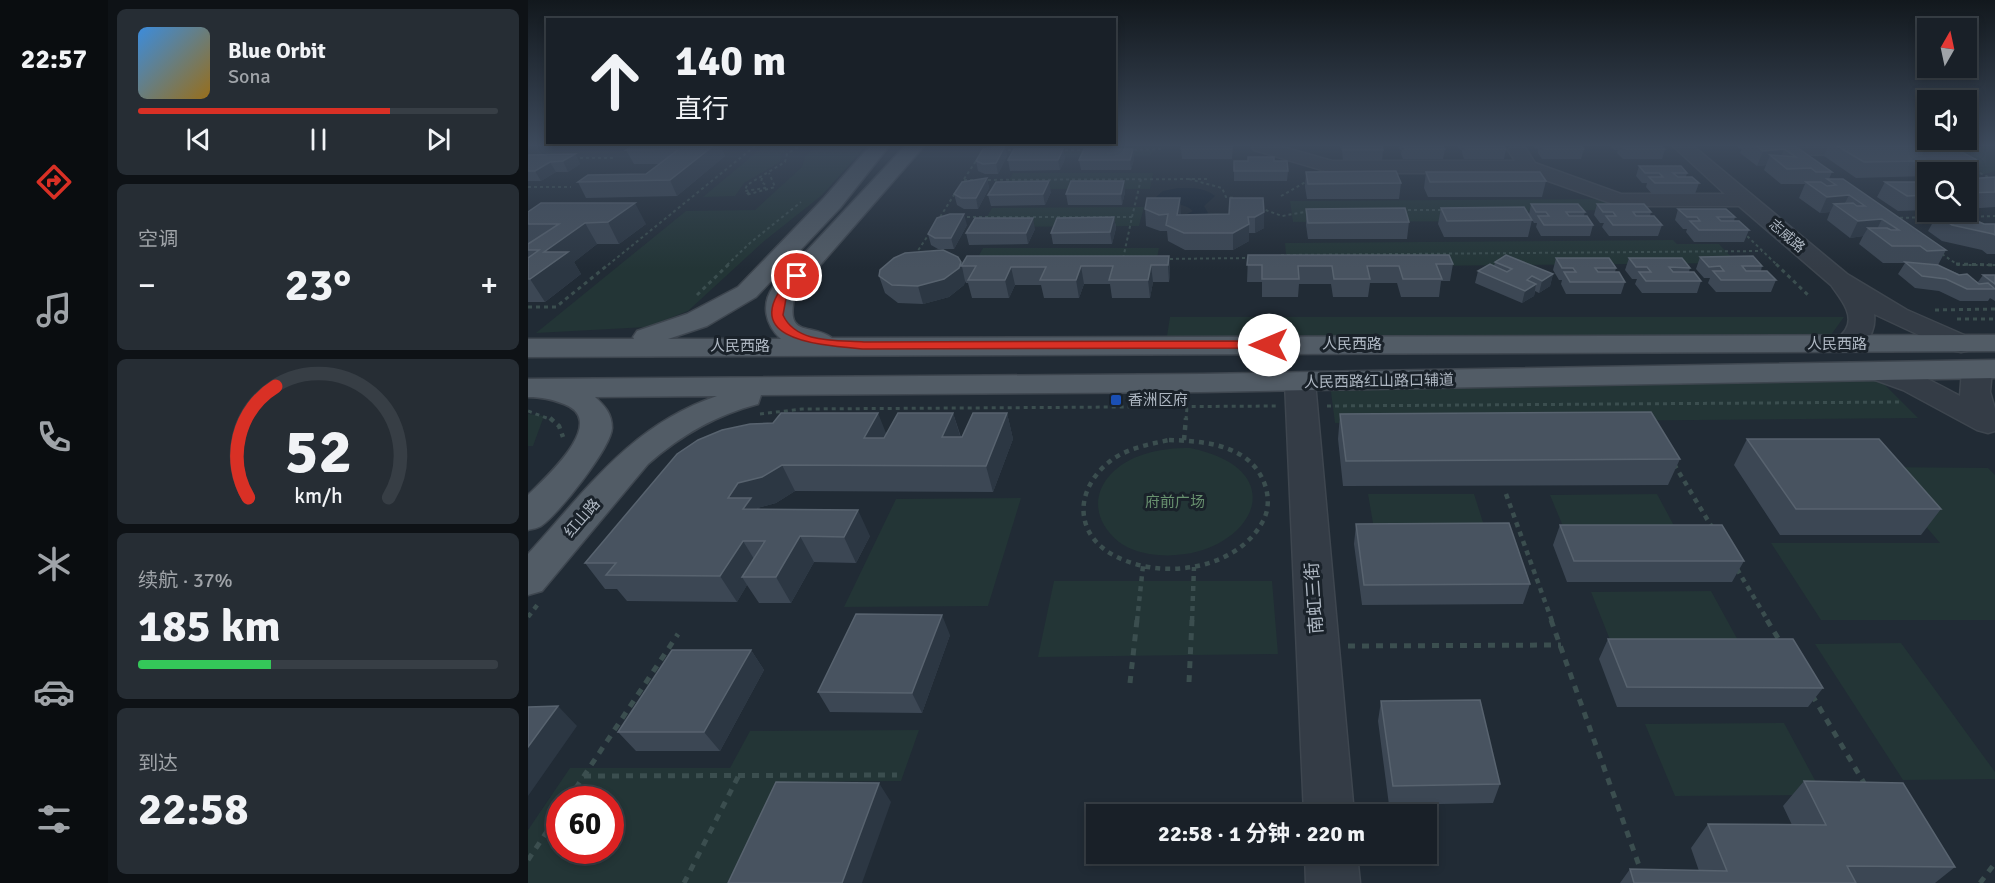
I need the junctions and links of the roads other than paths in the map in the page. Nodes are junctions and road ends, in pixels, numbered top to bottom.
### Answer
1 (845, 187) edge
2 (877, 187) edge
3 (1584, 187) edge
4 (1730, 187) edge
5 (1738, 200) dead end
6 (1838, 279) junction
7 (1995, 343) edge
8 (1847, 344) junction
9 (864, 346) junction
10 (528, 348) edge
11 (580, 348) junction
12 (1971, 350) edge
13 (1877, 371) junction
14 (1636, 374) joint
15 (1299, 381) junction
16 (833, 386) junction
17 (531, 396) edge
18 (1992, 427) edge
19 (528, 517) edge
20 (528, 580) edge
21 (1328, 804) edge
22 (1332, 864) edge
23 (1333, 883) edge

1 - 11 main road
2 - 9 main road
3 - 5 street
4 - 6 street, 志威路
6 - 8 street, 志威路
6 - 12 street, 志威路
7 - 12 main road, 人民西路
8 - 9 main road, 人民西路
8 - 12 main road, 人民西路
9 - 11 main road, 人民西路
10 - 11 main road, 人民西路
12 - 13 main road, 人民西路
12 - 18 street
13 - 14 main road, 人民西路
13 - 18 street
14 - 15 main road, 人民西路红山路口辅道
15 - 16 main road, 人民西路红山路口辅道
15 - 21 street, 南虹三街
16 - 17 main road
16 - 20 main road, 红山路
17 - 19 main road
22 - 23 street

